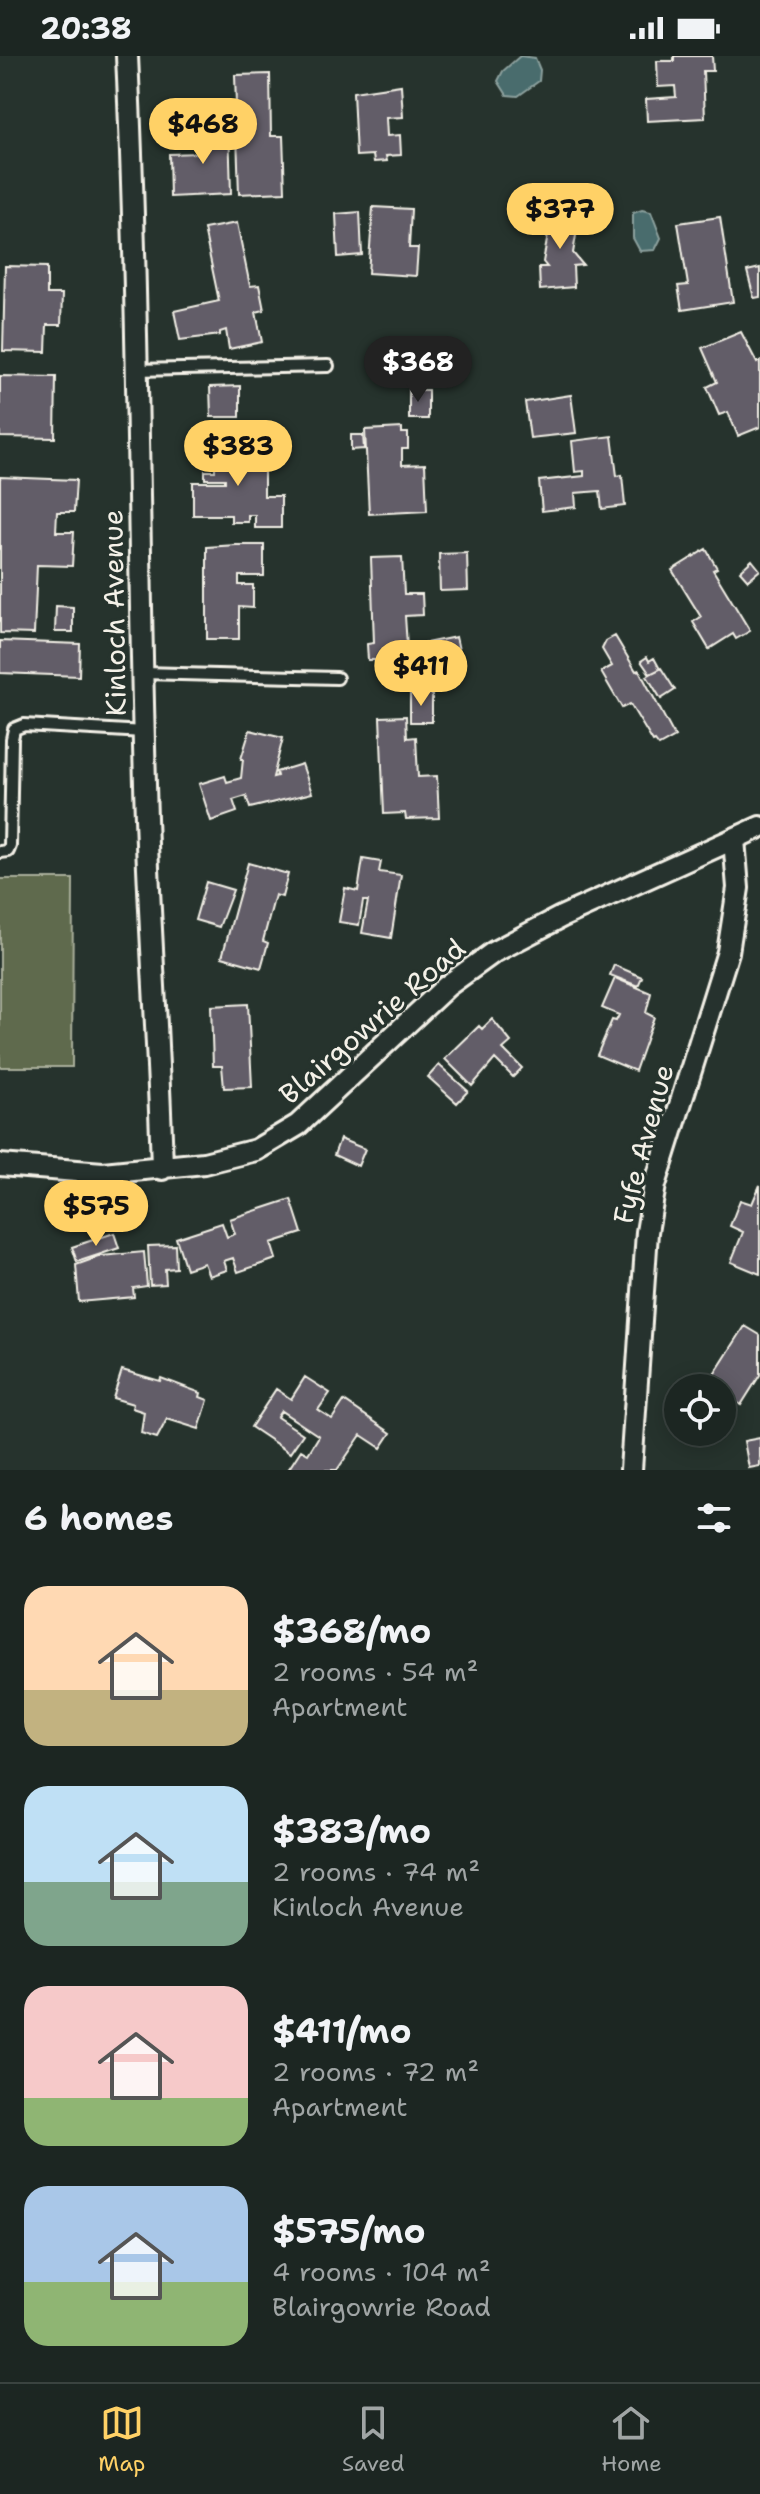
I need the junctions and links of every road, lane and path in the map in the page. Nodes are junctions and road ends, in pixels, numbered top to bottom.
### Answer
1 (127, 56) edge
2 (328, 366) dead end
3 (135, 370) junction
4 (143, 673) junction
5 (337, 678) dead end
6 (144, 732) junction
7 (760, 827) edge
8 (734, 839) junction
9 (0, 852) edge
10 (0, 1165) edge
11 (162, 1169) junction
12 (631, 1470) edge

1 - 3 street, Kinloch Avenue
2 - 3 lane
3 - 4 street, Kinloch Avenue
4 - 5 lane
4 - 6 street, Kinloch Avenue
6 - 9 lane
6 - 11 street, Kinloch Avenue
7 - 8 street, Blairgowrie Road
8 - 11 street, Blairgowrie Road
8 - 12 street, Fyfe Avenue
10 - 11 street, Blairgowrie Road

